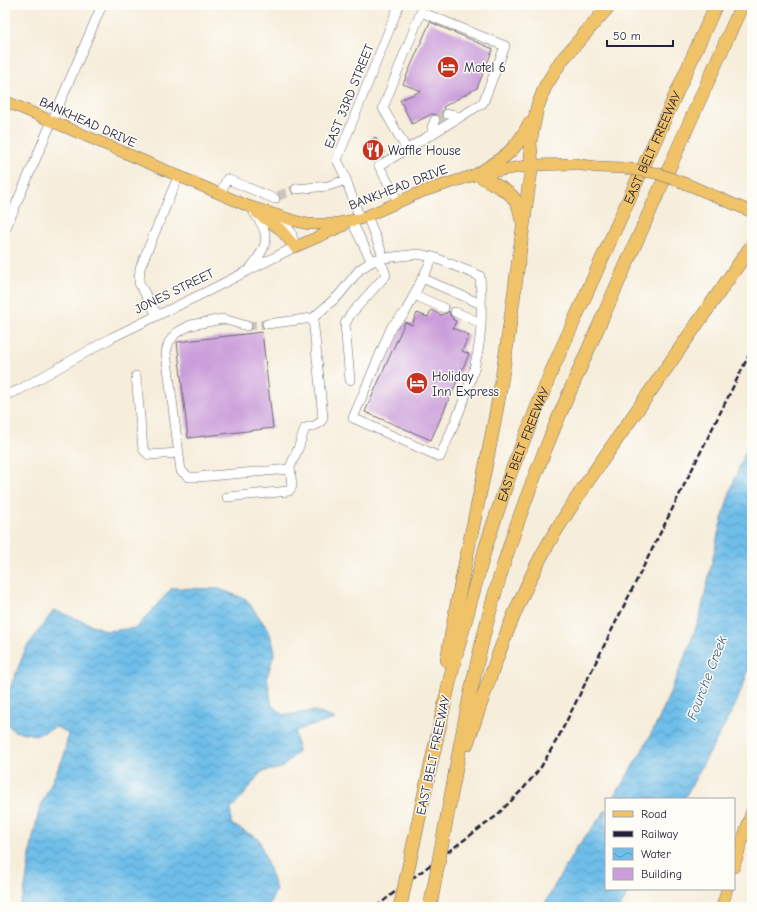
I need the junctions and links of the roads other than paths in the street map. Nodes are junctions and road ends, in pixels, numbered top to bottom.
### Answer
1 (102, 5) edge
2 (399, 5) edge
3 (610, 5) edge
4 (716, 5) edge
5 (742, 5) edge
6 (5, 101) edge
7 (537, 108) junction
8 (446, 114) tunnel mouth
9 (459, 118) junction
10 (435, 120) dead end
11 (51, 121) junction
12 (432, 135) junction
13 (407, 150) junction
14 (532, 165) junction
15 (478, 174) junction
16 (178, 177) junction
17 (346, 180) junction
18 (296, 189) tunnel mouth
19 (220, 194) junction
20 (398, 201) junction
21 (248, 206) junction
22 (267, 212) junction
23 (752, 212) edge
24 (280, 217) junction
25 (360, 219) junction
26 (522, 229) junction
27 (5, 230) edge
28 (752, 245) edge
29 (295, 247) junction
30 (433, 257) junction
31 (752, 259) edge
32 (377, 260) junction
33 (250, 269) junction
34 (733, 273) junction
35 (422, 278) junction
36 (414, 295) junction
37 (481, 304) junction
38 (444, 308) dead end
39 (455, 312) dead end
40 (156, 315) junction
41 (313, 318) junction
42 (481, 323) junction
43 (267, 324) tunnel mouth
44 (247, 326) tunnel mouth
45 (136, 376) dead end
46 (350, 380) dead end
47 (5, 395) edge
48 (178, 453) junction
49 (290, 469) junction
50 (228, 497) dead end
51 (438, 728) junction
52 (454, 780) junction
53 (752, 810) edge
54 (735, 865) edge
55 (727, 890) edge
56 (400, 907) edge
57 (430, 907) edge
58 (722, 907) edge

1 - 11 street
2 - 17 street, EAST 33RD STREET
3 - 7 highway
4 - 51 highway, EAST BELT FREEWAY
5 - 52 highway, EAST BELT FREEWAY
6 - 11 main road, BANKHEAD DRIVE
7 - 14 highway
7 - 15 highway
8 - 9 street
9 - 12 street
9 - 13 street
10 - 12 street
11 - 16 main road, BANKHEAD DRIVE
11 - 27 street
12 - 13 street
13 - 20 street
14 - 15 main road, BANKHEAD DRIVE
14 - 23 main road, BANKHEAD DRIVE, bridge
14 - 26 highway
15 - 20 main road, BANKHEAD DRIVE
15 - 26 highway
16 - 19 main road, BANKHEAD DRIVE
16 - 40 street
17 - 18 street
17 - 25 street, EAST 33RD STREET
19 - 21 main road, BANKHEAD DRIVE
19 - 22 street
20 - 25 main road, BANKHEAD DRIVE
21 - 22 main road, BANKHEAD DRIVE
21 - 29 main road, BANKHEAD DRIVE
21 - 33 street
22 - 24 main road, BANKHEAD DRIVE
24 - 25 main road, BANKHEAD DRIVE
24 - 29 street
25 - 29 main road, JONES STREET
25 - 32 street
25 - 32 street
26 - 51 highway
28 - 34 highway
29 - 33 street, JONES STREET
30 - 32 street
30 - 35 street
30 - 37 street
31 - 34 highway
32 - 41 street
32 - 46 street
33 - 40 street, JONES STREET
34 - 52 highway
35 - 36 street
35 - 37 street
36 - 38 street
36 - 42 street
37 - 42 street
39 - 42 street
40 - 47 street, JONES STREET
41 - 43 street
41 - 49 street
44 - 48 street
45 - 48 street
48 - 49 street
49 - 50 street
51 - 56 highway, EAST BELT FREEWAY, bridge
52 - 57 highway, EAST BELT FREEWAY, bridge
53 - 54 main road
55 - 58 main road

